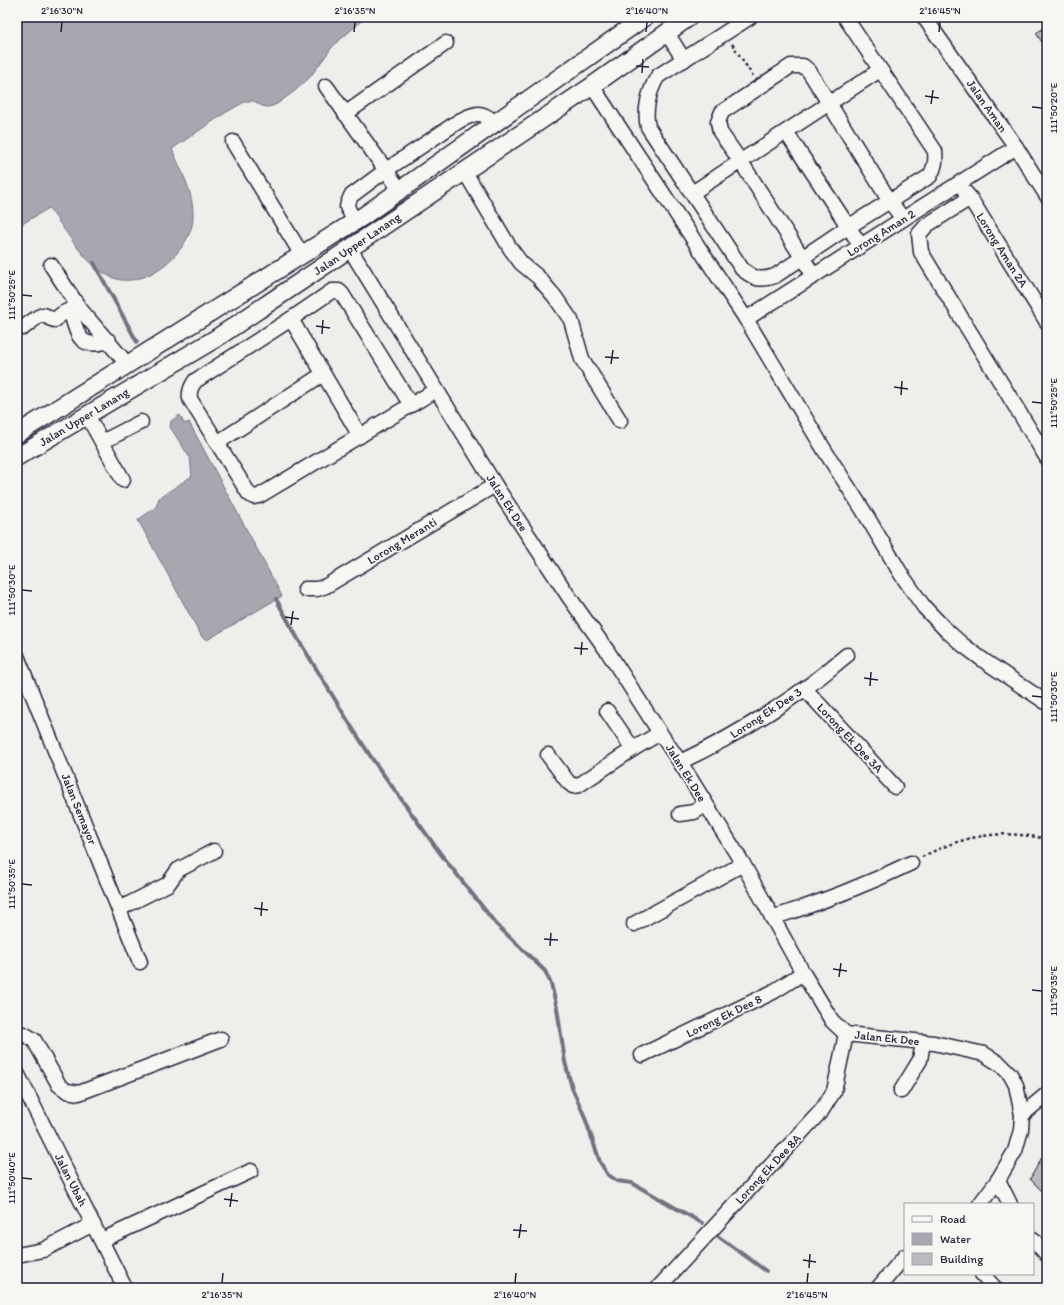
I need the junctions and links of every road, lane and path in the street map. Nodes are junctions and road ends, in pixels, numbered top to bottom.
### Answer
1 (645, 17) edge
2 (689, 17) edge
3 (750, 17) edge
4 (845, 17) edge
5 (924, 17) edge
6 (667, 33) junction
7 (725, 33) junction
8 (446, 43) dead end
9 (684, 60) junction
10 (880, 70) junction
11 (326, 86) dead end
12 (592, 86) junction
13 (760, 86) junction
14 (830, 103) junction
15 (345, 114) junction
16 (495, 123) junction
17 (786, 132) junction
18 (233, 142) dead end
19 (1016, 147) junction
20 (741, 162) junction
21 (386, 170) junction
22 (465, 172) junction
23 (958, 184) junction
24 (400, 190) junction
25 (692, 194) junction
26 (1047, 196) edge
27 (970, 198) junction
28 (890, 200) junction
29 (903, 219) junction
30 (355, 221) junction
31 (848, 226) junction
32 (861, 246) junction
33 (350, 249) junction
34 (302, 255) junction
35 (803, 257) junction
36 (51, 265) dead end
37 (814, 276) junction
38 (75, 309) junction
39 (291, 319) junction
40 (746, 319) junction
41 (1047, 322) edge
42 (23, 328) dead end
43 (215, 339) junction
44 (109, 341) junction
45 (228, 358) junction
46 (128, 364) junction
47 (323, 374) junction
48 (436, 390) junction
49 (411, 405) junction
50 (87, 414) junction
51 (620, 421) dead end
52 (141, 422) dead end
53 (17, 434) edge
54 (360, 436) junction
55 (102, 442) junction
56 (217, 443) junction
57 (17, 457) edge
58 (1047, 458) edge
59 (123, 480) dead end
60 (495, 485) junction
61 (305, 590) dead end
62 (847, 655) dead end
63 (17, 656) edge
64 (805, 689) junction
65 (1047, 703) edge
66 (607, 711) dead end
67 (660, 733) junction
68 (633, 749) junction
69 (548, 755) dead end
70 (680, 762) junction
71 (895, 787) dead end
72 (705, 805) junction
73 (680, 814) dead end
74 (1047, 839) edge
75 (214, 851) dead end
76 (911, 863) joint
77 (743, 864) junction
78 (119, 909) junction
79 (772, 918) junction
80 (634, 924) dead end
81 (140, 962) dead end
82 (803, 973) junction
83 (846, 1034) junction
84 (17, 1035) edge
85 (222, 1039) dead end
86 (923, 1042) junction
87 (642, 1055) dead end
88 (17, 1073) edge
89 (901, 1091) dead end
90 (1047, 1094) edge
91 (1022, 1115) junction
92 (250, 1171) dead end
93 (998, 1180) junction
94 (981, 1203) edge
95 (1010, 1203) edge
96 (93, 1224) junction
97 (102, 1240) junction
98 (1034, 1240) edge
99 (17, 1255) edge
100 (1047, 1255) edge
101 (904, 1257) edge
102 (983, 1275) edge
103 (125, 1288) edge
104 (658, 1288) edge
105 (878, 1288) edge
106 (995, 1288) edge

1 - 16 main road, Jalan Upper Lanang
2 - 6 main road, Jalan Upper Lanang
3 - 7 street
4 - 10 street
5 - 19 street, Jalan Aman
6 - 9 street
6 - 12 main road, Jalan Upper Lanang
7 - 9 street
7 - 13 path
8 - 15 street
9 - 25 street
10 - 14 street
10 - 28 street
11 - 15 street
12 - 22 main road, Jalan Upper Lanang
12 - 40 street
13 - 14 street
13 - 20 street
14 - 17 street
14 - 28 street
15 - 21 street
16 - 21 street
16 - 24 main road, Jalan Upper Lanang
17 - 20 street
17 - 31 street
18 - 34 street
19 - 23 street, Lorong Aman 2
19 - 26 street, Jalan Aman
20 - 25 street
20 - 35 street
21 - 24 street
21 - 30 street
22 - 33 main road, Jalan Upper Lanang
22 - 51 street
23 - 27 street, Lorong Aman 2A
23 - 29 street, Lorong Aman 2
24 - 30 main road, Jalan Upper Lanang
25 - 35 street
27 - 41 street, Lorong Aman 2A
27 - 58 street
28 - 29 street
28 - 31 street
29 - 32 street, Lorong Aman 2
30 - 34 main road, Jalan Upper Lanang
31 - 32 street
31 - 35 street
32 - 37 street, Lorong Aman 2
33 - 43 main road, Jalan Upper Lanang
33 - 48 street, Jalan Ek Dee
34 - 46 main road, Jalan Upper Lanang
35 - 37 street
36 - 38 street
37 - 40 street, Lorong Aman 2
38 - 42 street
38 - 44 street
38 - 44 street
39 - 45 street
39 - 47 street
39 - 49 street
40 - 65 street
43 - 45 street
43 - 50 main road, Jalan Upper Lanang
44 - 46 street
45 - 56 street
46 - 53 main road, Jalan Upper Lanang
47 - 54 street
47 - 56 street
48 - 49 street
48 - 60 street, Jalan Ek Dee
49 - 54 street
50 - 55 street
50 - 57 main road, Jalan Upper Lanang
52 - 55 street
54 - 56 street
55 - 59 street
60 - 61 street, Lorong Meranti
60 - 67 street, Jalan Ek Dee
62 - 64 street, Lorong Ek Dee 3
63 - 78 street, Jalan Semayor
64 - 70 street, Lorong Ek Dee 3
64 - 71 street, Lorong Ek Dee 3A
66 - 68 street
67 - 68 street
67 - 70 street, Jalan Ek Dee
68 - 69 street
70 - 72 street, Jalan Ek Dee
72 - 73 street
72 - 77 street, Jalan Ek Dee
74 - 76 path
75 - 78 street
76 - 79 street
77 - 79 street, Jalan Ek Dee
77 - 80 street
78 - 81 street, Jalan Semayor
79 - 82 street, Jalan Ek Dee
82 - 83 street, Jalan Ek Dee
82 - 87 street, Lorong Ek Dee 8
83 - 86 street, Jalan Ek Dee
83 - 104 street, Lorong Ek Dee 8A
84 - 85 street
86 - 89 street
86 - 91 street, Jalan Ek Dee
88 - 96 street, Jalan Ubah
90 - 91 street
91 - 93 street, Jalan Ek Dee
92 - 97 street
93 - 94 street, Jalan Ek Dee
93 - 95 street
96 - 97 street, Jalan Ubah
96 - 99 street
97 - 103 street, Jalan Ubah
98 - 100 street
101 - 105 street
102 - 106 street

